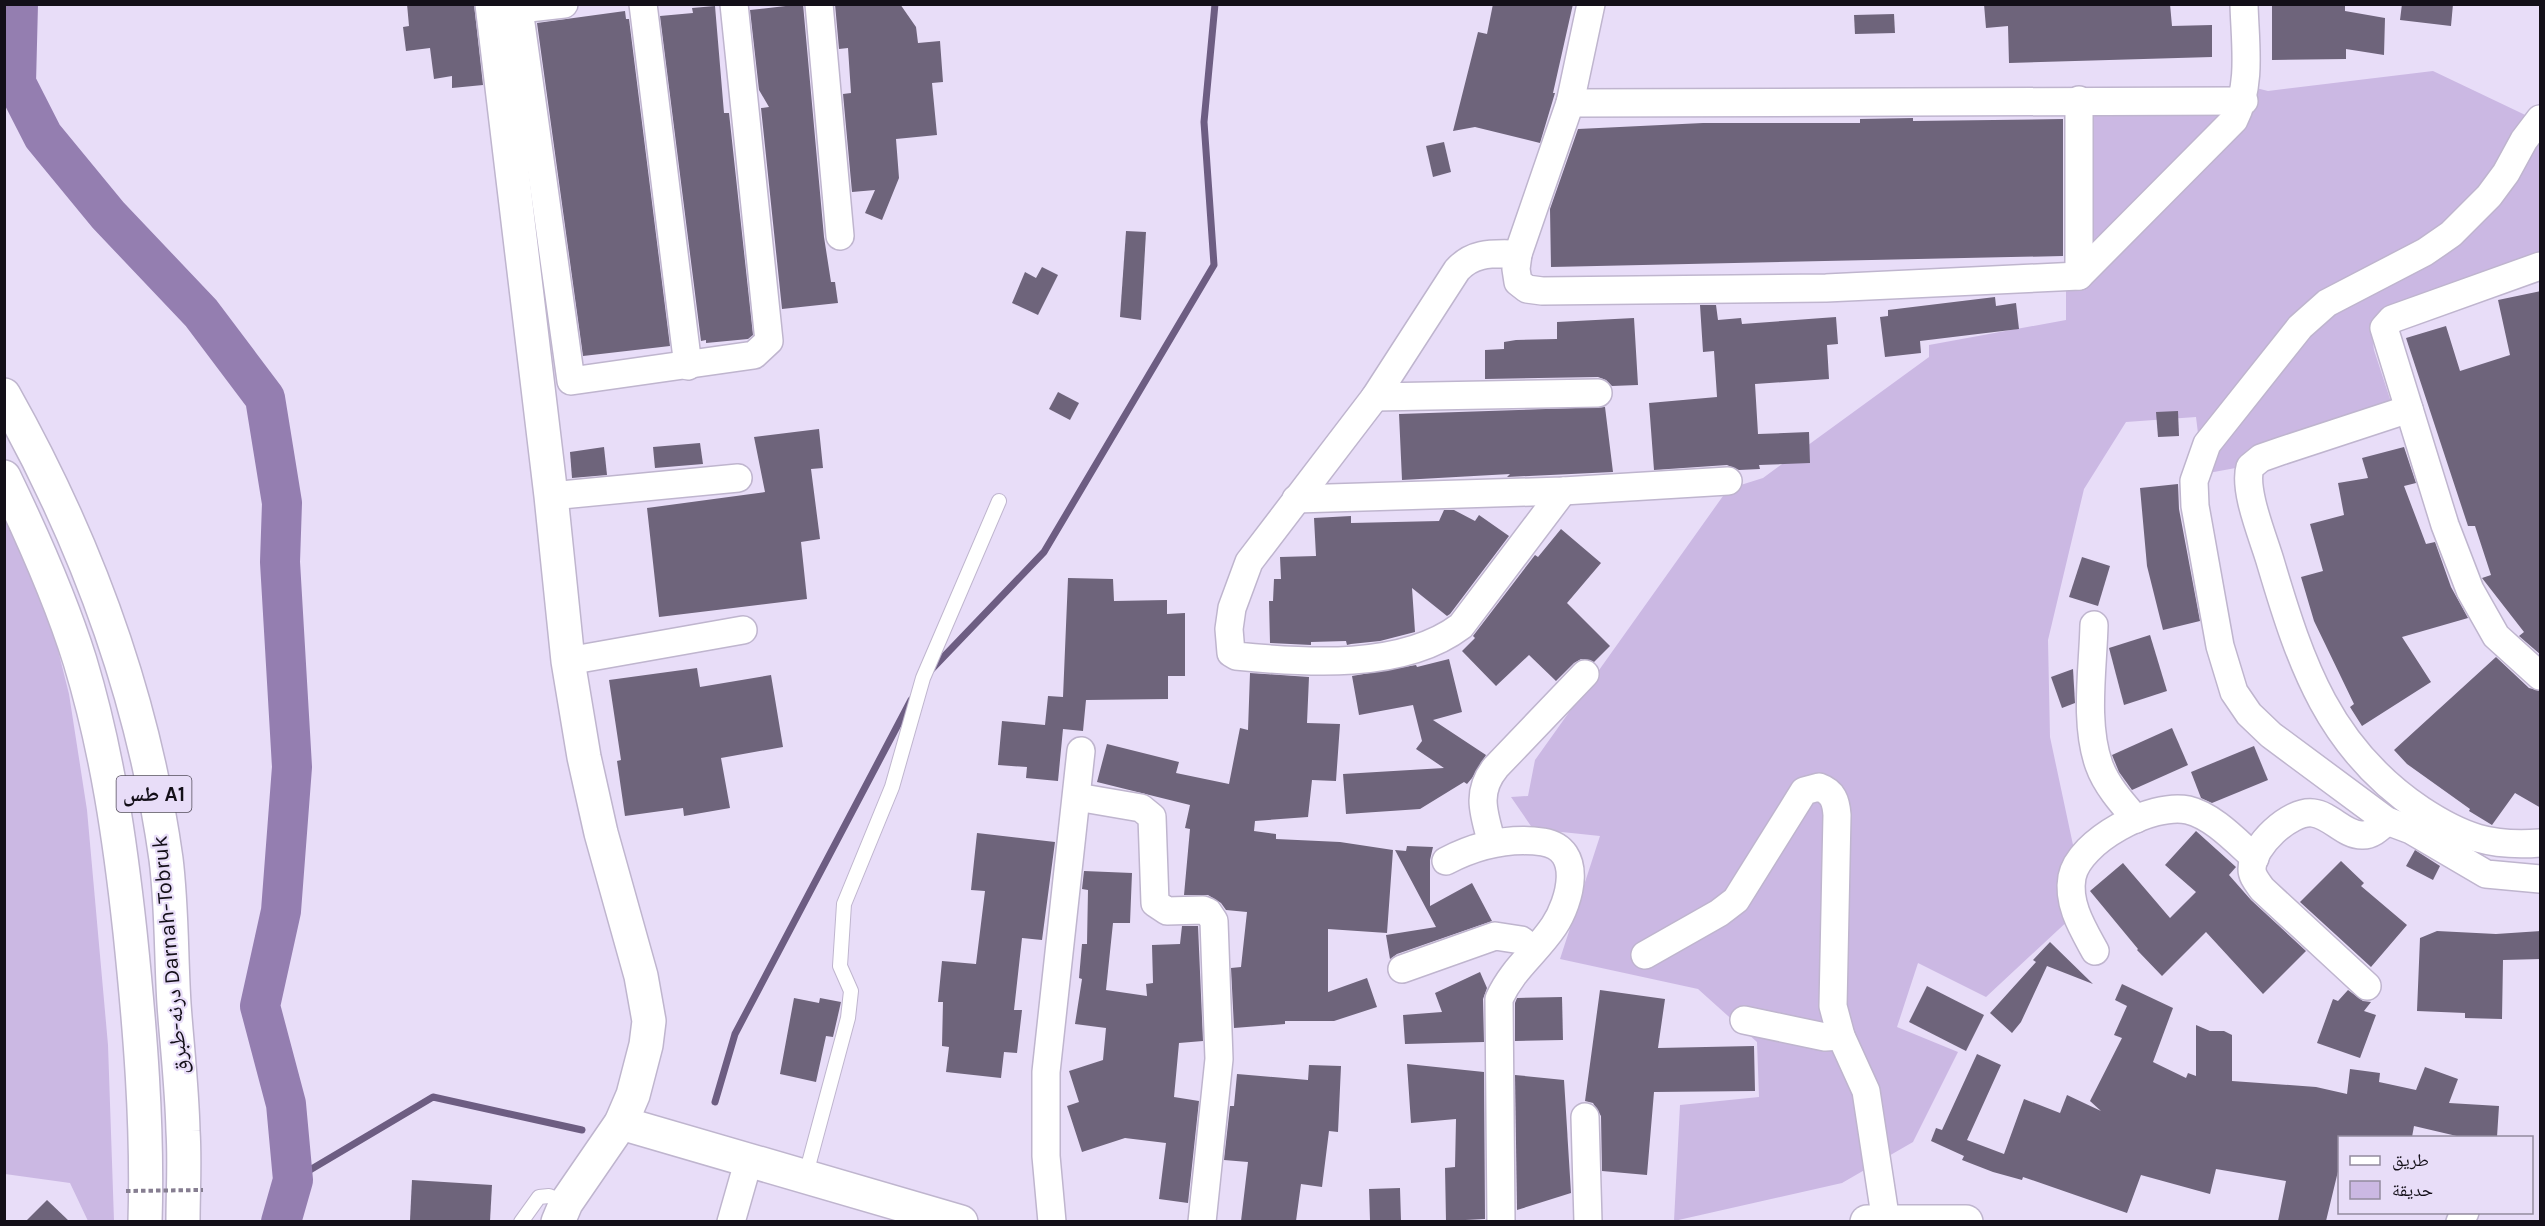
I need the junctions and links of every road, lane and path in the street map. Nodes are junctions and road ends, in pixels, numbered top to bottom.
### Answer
1 (564, 4) edge
2 (643, 4) edge
3 (734, 4) edge
4 (819, 4) edge
5 (1591, 4) edge
6 (2244, 4) edge
7 (501, 8) edge
8 (2079, 100) junction
9 (2244, 101) junction
10 (1570, 103) junction
11 (2541, 119) edge
12 (840, 236) dead end
13 (1518, 254) junction
14 (2541, 266) edge
15 (2079, 276) junction
16 (688, 366) junction
17 (1598, 393) dead end
18 (4, 394) edge
19 (1375, 397) junction
20 (2409, 409) junction
21 (4, 477) edge
22 (738, 478) dead end
23 (1728, 481) dead end
24 (1563, 491) junction
25 (552, 496) junction
26 (1296, 499) junction
27 (999, 501) dead end
28 (2094, 625) dead end
29 (743, 630) dead end
30 (568, 661) junction
31 (1585, 674) dead end
32 (2541, 676) edge
33 (1082, 751) dead end
34 (1077, 797) junction
35 (2136, 819) junction
36 (2387, 821) junction
37 (1492, 843) junction
38 (2541, 843) edge
39 (2255, 858) junction
40 (1446, 861) dead end
41 (2541, 879) edge
42 (1533, 950) junction
43 (2095, 951) dead end
44 (1645, 955) dead end
45 (1402, 969) dead end
46 (2367, 986) dead end
47 (1744, 1020) dead end
48 (1841, 1036) junction
49 (1585, 1117) dead end
50 (621, 1123) junction
51 (749, 1159) junction
52 (806, 1174) junction
53 (203, 1190) dead end
54 (126, 1191) dead end
55 (562, 1212) edge
56 (145, 1221) edge
57 (183, 1221) edge
58 (521, 1221) edge
59 (731, 1221) edge
60 (961, 1221) edge
61 (1052, 1221) edge
62 (1202, 1221) edge
63 (1501, 1221) edge
64 (1588, 1221) edge
65 (1880, 1221) edge
66 (1966, 1221) edge

1 - 7 street
2 - 16 street
3 - 16 street
4 - 12 street
5 - 10 street
6 - 9 street
7 - 16 street
7 - 25 main road
8 - 9 street
8 - 10 street
8 - 15 street
9 - 15 street
10 - 13 street
11 - 36 street
13 - 15 street
13 - 19 street
14 - 20 street
17 - 19 street
18 - 57 main road, درنه-طبرق Darnah-Tobruk / طس A1
19 - 26 street
20 - 32 street
20 - 38 street
21 - 56 main road, درنه-طبرق Darnah-Tobruk / طس A1
22 - 25 street
23 - 24 street
24 - 26 street
24 - 26 street
25 - 30 main road
27 - 52 lane
28 - 35 street
29 - 30 street
30 - 50 main road
31 - 37 street
33 - 34 street
34 - 61 street
34 - 62 street
35 - 39 street
35 - 43 street
36 - 39 street
36 - 41 street
37 - 40 street
37 - 42 street
39 - 46 street
42 - 45 street
42 - 63 street
44 - 48 street
47 - 48 street
48 - 65 street
49 - 64 street
50 - 51 main road
50 - 55 main road
51 - 52 main road
51 - 59 street
52 - 60 main road
53 - 54 path, bridge
55 - 58 lane
65 - 66 main road

